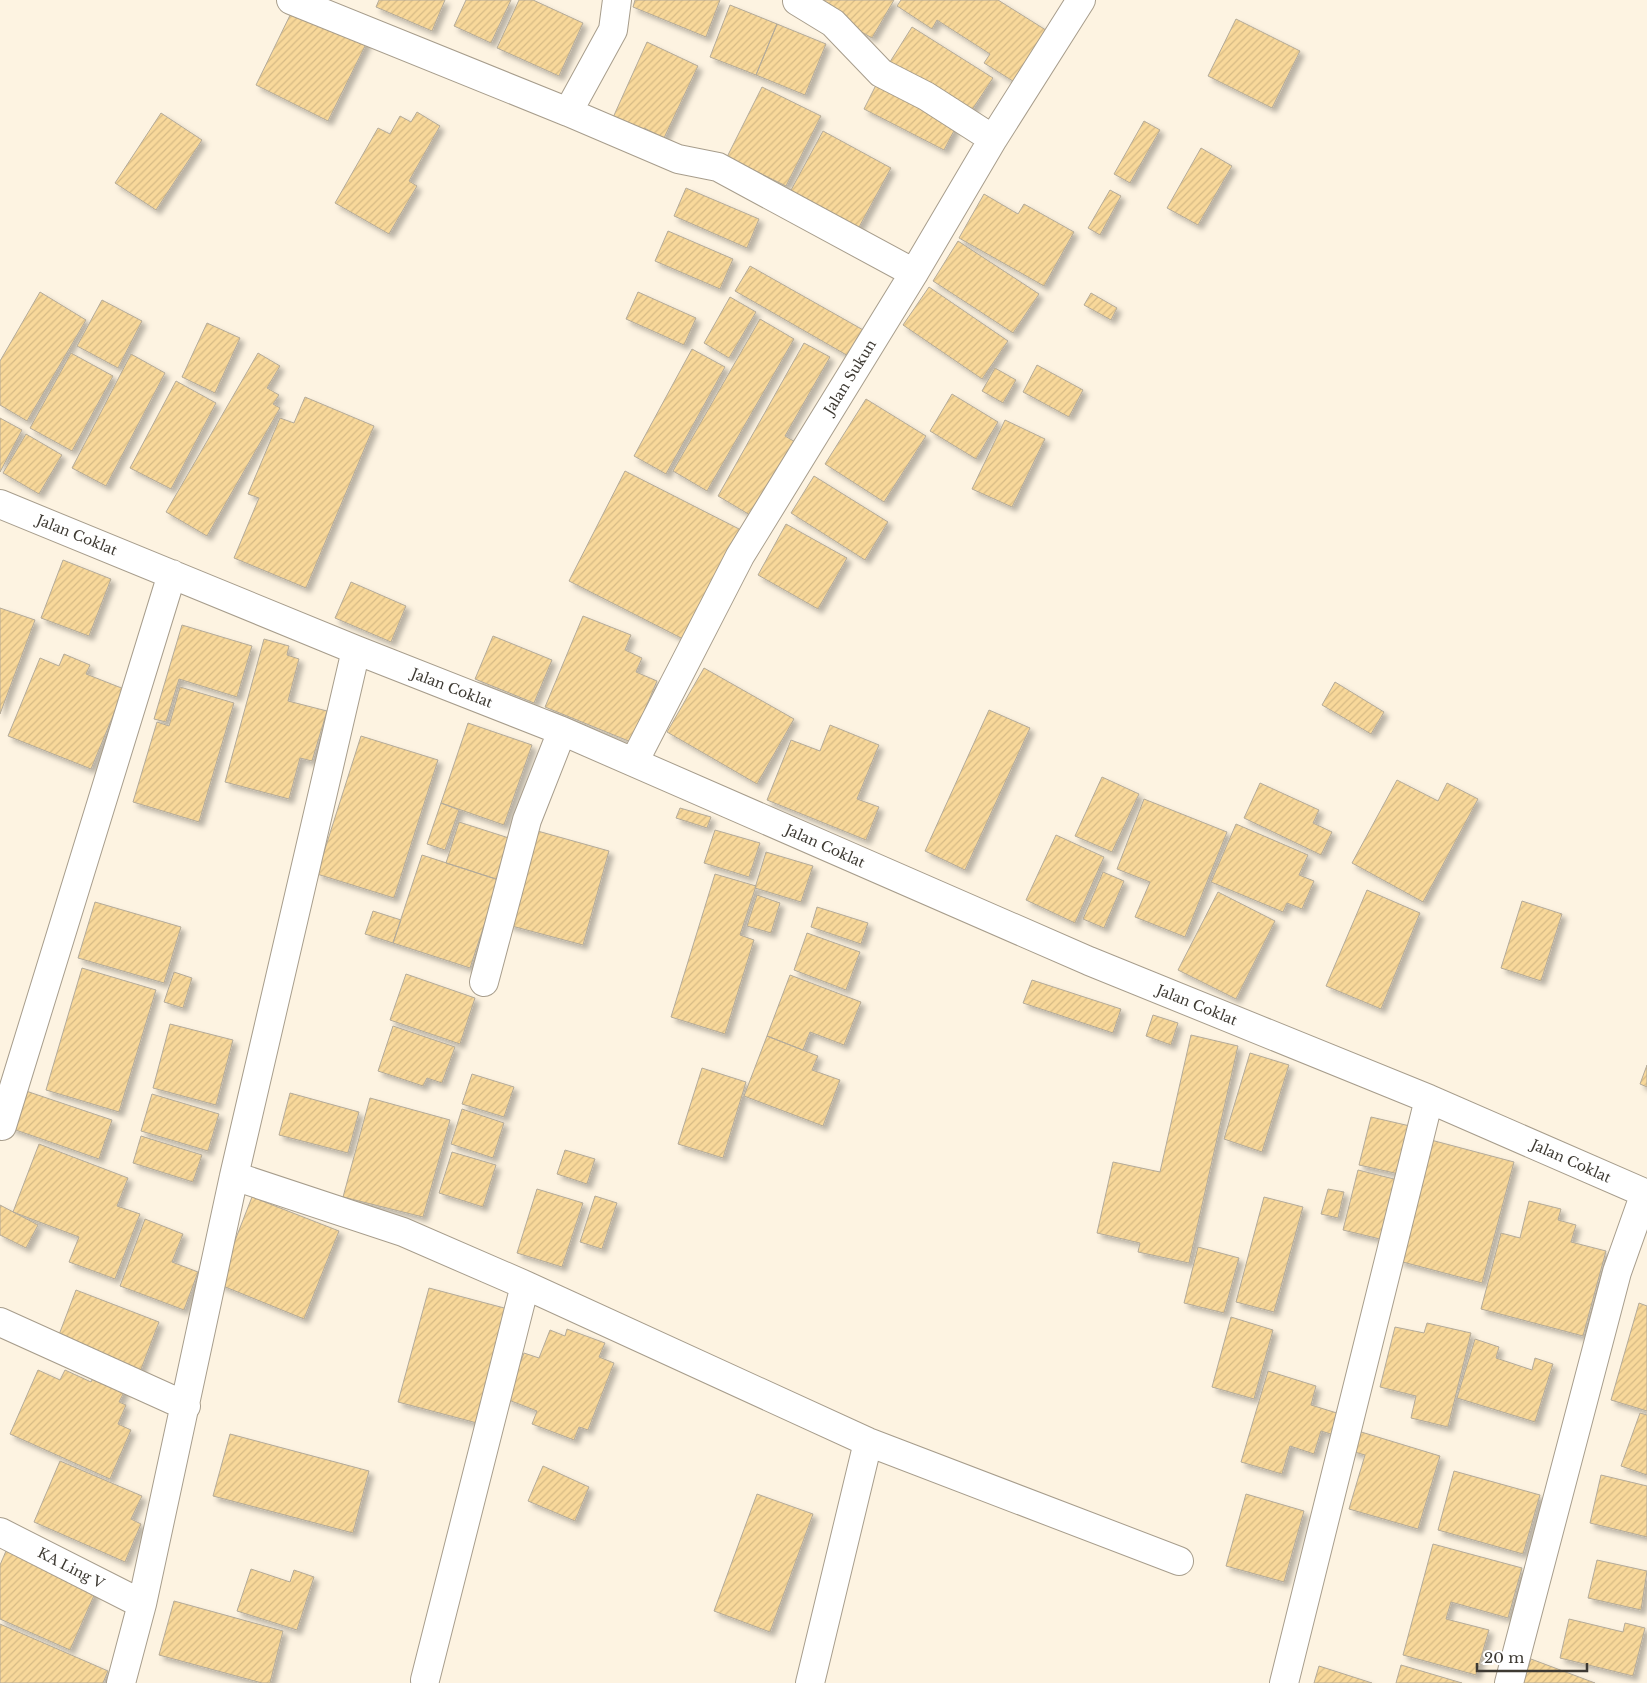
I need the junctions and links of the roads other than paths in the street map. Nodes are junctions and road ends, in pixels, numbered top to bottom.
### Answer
1 (291, 0) edge
2 (618, 0) edge
3 (1081, 0) edge
4 (797, 1) edge
5 (568, 112) junction
6 (993, 139) junction
7 (914, 273) junction
8 (0, 505) edge
9 (172, 574) junction
10 (356, 650) junction
11 (562, 731) junction
12 (634, 762) junction
13 (484, 982) dead end
14 (1429, 1099) junction
15 (2, 1126) dead end
16 (234, 1176) junction
17 (1646, 1193) edge
18 (525, 1285) junction
19 (0, 1322) edge
20 (186, 1406) junction
21 (868, 1442) junction
22 (0, 1532) edge
23 (1179, 1561) dead end
24 (142, 1604) junction
25 (425, 1680) dead end
26 (121, 1683) edge
27 (810, 1683) edge
28 (1284, 1683) edge
29 (1508, 1683) edge

1 - 5 street
2 - 5 street
3 - 6 street, Jalan Sukun
4 - 6 street
5 - 7 street
6 - 7 street, Jalan Sukun
7 - 12 street, Jalan Sukun
8 - 9 street, Jalan Coklat
9 - 10 street, Jalan Coklat
9 - 15 street
10 - 11 street, Jalan Coklat
10 - 16 street
11 - 12 street, Jalan Coklat
11 - 13 street
12 - 14 street, Jalan Coklat
14 - 17 street, Jalan Coklat
14 - 28 street
16 - 18 street
16 - 20 street
17 - 29 street
18 - 21 street
18 - 25 street
19 - 20 street
20 - 24 street
21 - 23 street
21 - 27 street
22 - 24 street, KA Ling V
24 - 26 street

